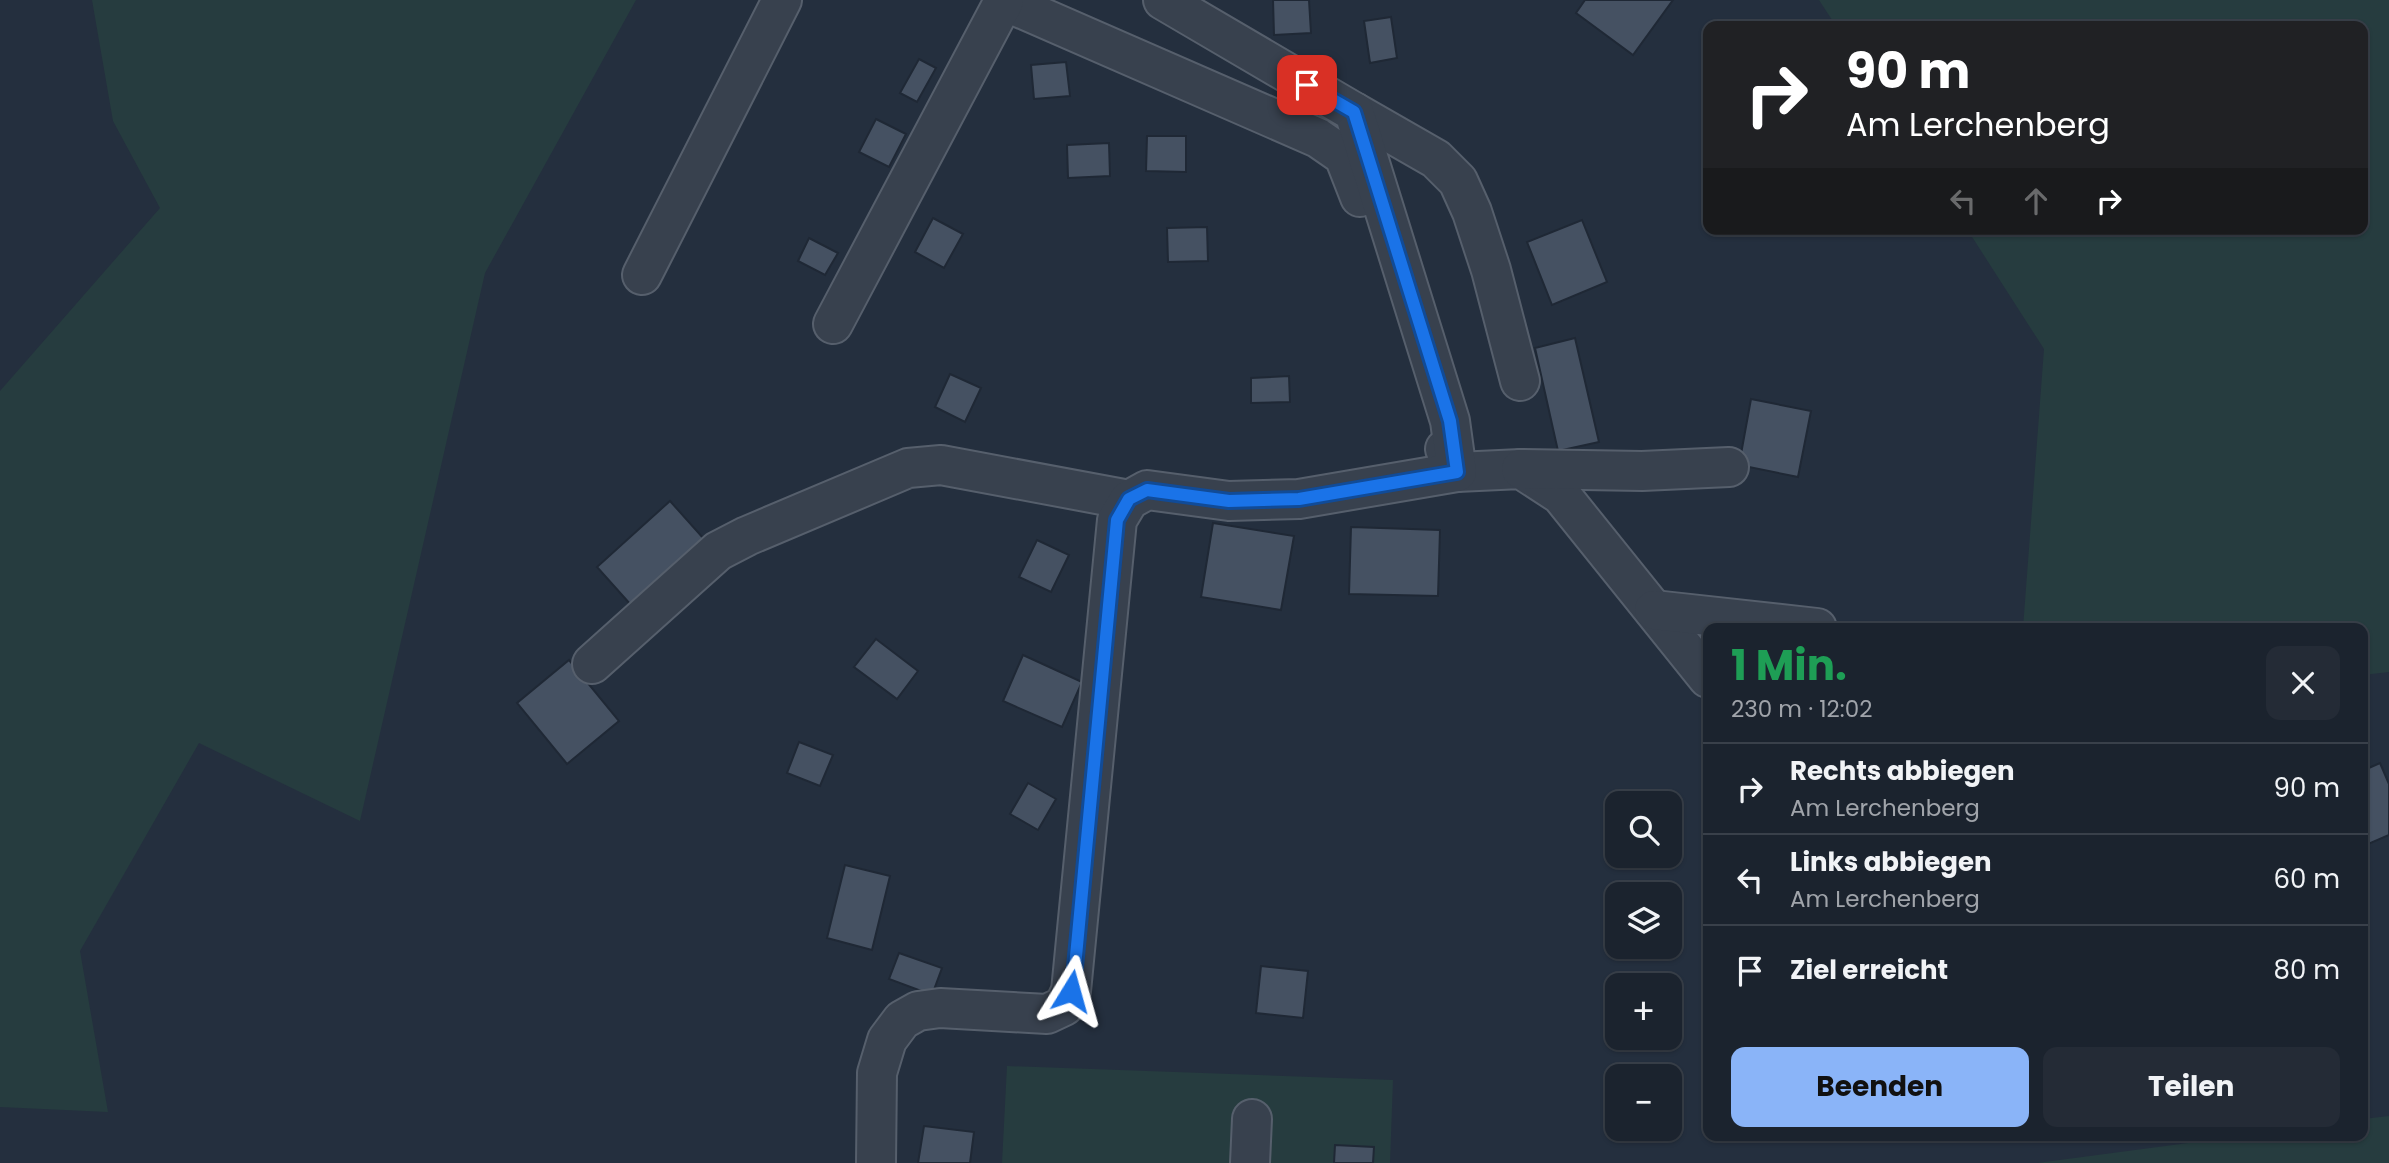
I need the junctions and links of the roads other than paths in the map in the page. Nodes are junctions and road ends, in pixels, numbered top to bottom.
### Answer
1 (782, 0) edge
2 (1163, 0) edge
3 (1003, 1) edge
4 (1354, 112) junction
5 (642, 275) dead end
6 (833, 324) dead end
7 (1520, 381) dead end
8 (1729, 467) dead end
9 (1521, 469) junction
10 (1457, 472) junction
11 (1129, 499) junction
12 (1654, 610) junction
13 (1772, 623) edge
14 (592, 664) dead end
15 (1703, 672) edge
16 (1252, 1119) dead end
17 (876, 1163) edge
18 (1250, 1163) edge

1 - 5 street
2 - 4 street
3 - 6 street
3 - 10 street
4 - 7 street
4 - 10 street
8 - 9 street
9 - 10 street
9 - 12 street
10 - 11 street
11 - 14 street
11 - 17 street
12 - 13 street
12 - 15 street
16 - 18 street

